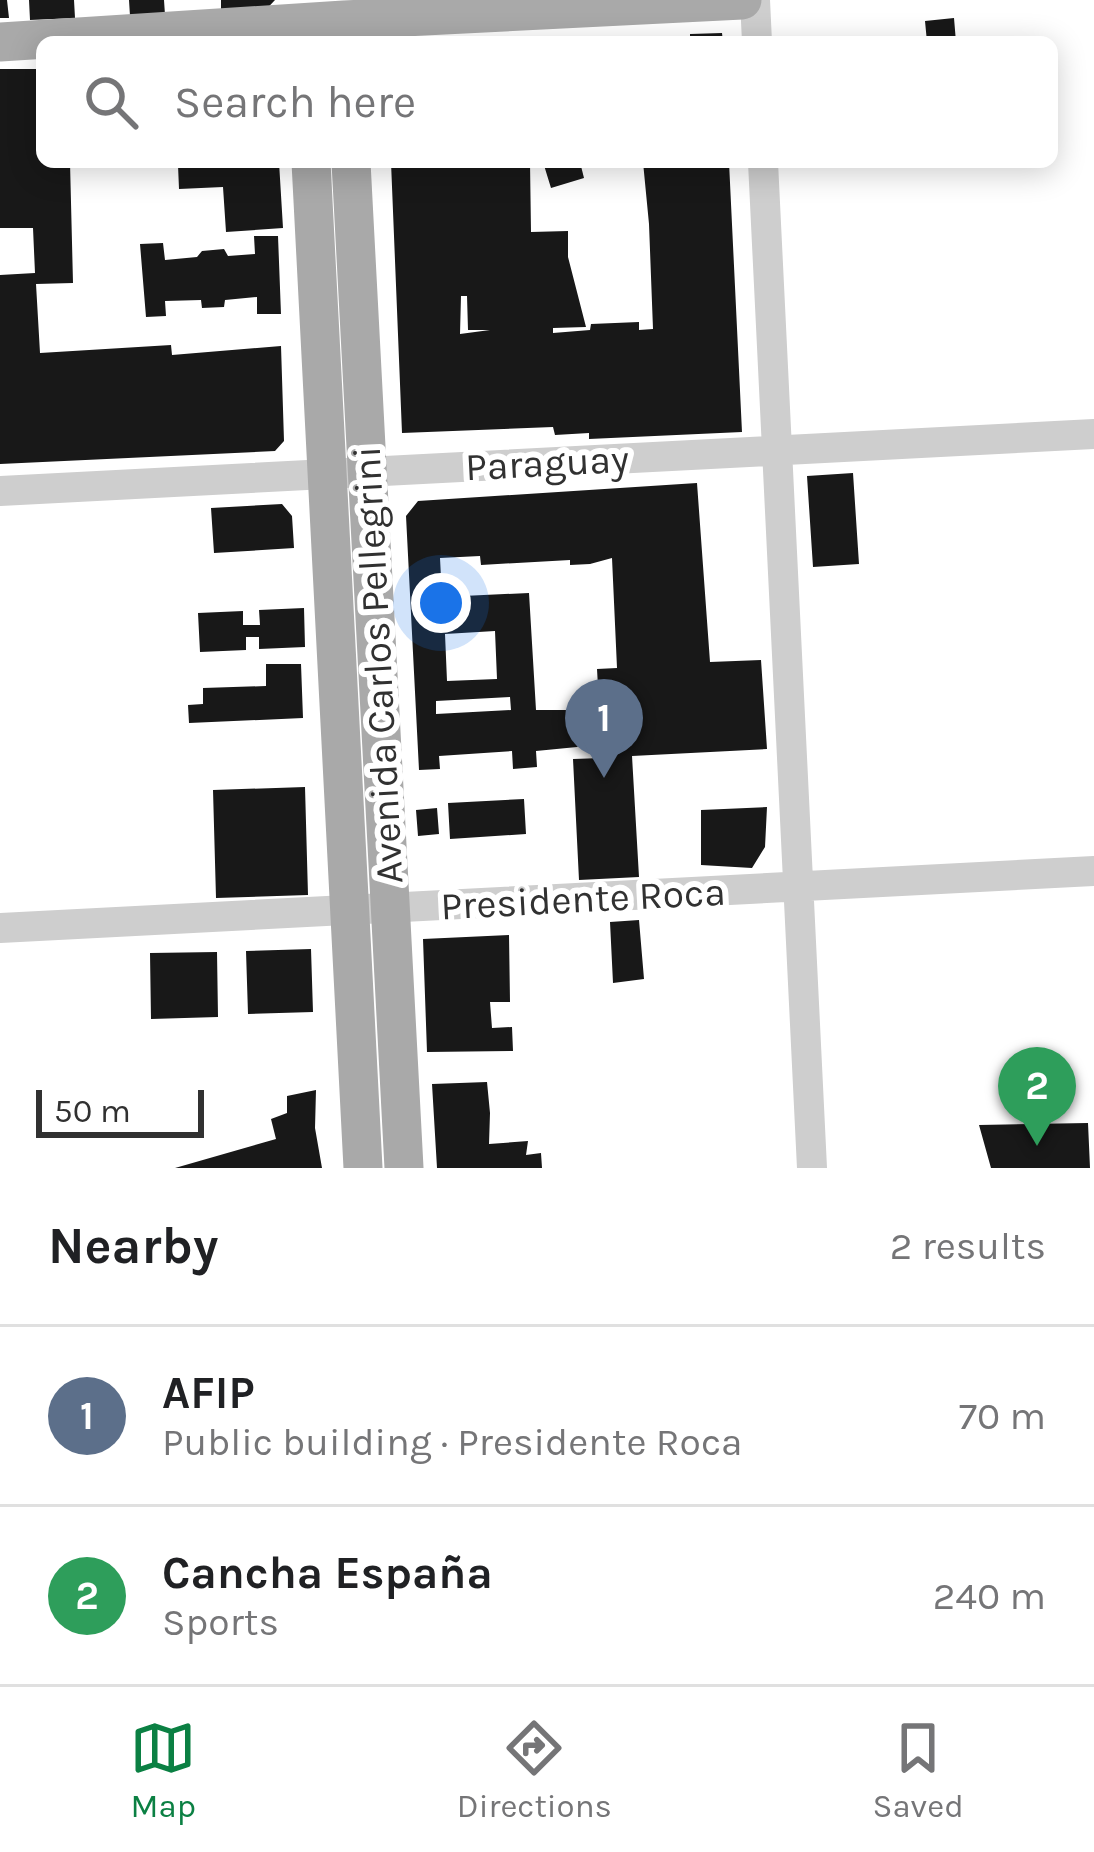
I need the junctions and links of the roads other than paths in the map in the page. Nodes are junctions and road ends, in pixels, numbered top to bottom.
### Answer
1 (742, 0) edge
2 (755, 0) edge
3 (344, 21) edge
4 (303, 22) edge
5 (91, 36) edge
6 (757, 36) edge
7 (36, 40) edge
8 (0, 42) edge
9 (311, 168) edge
10 (351, 168) edge
11 (763, 168) edge
12 (1094, 434) edge
13 (777, 450) junction
14 (367, 472) junction
15 (327, 474) junction
16 (0, 490) edge
17 (1094, 872) edge
18 (798, 887) junction
19 (390, 908) junction
20 (350, 910) junction
21 (0, 928) edge
22 (363, 1168) edge
23 (404, 1168) edge
24 (812, 1168) edge

1 - 3 main road
2 - 6 street
3 - 4 main road
4 - 5 main road
7 - 8 main road
9 - 15 main road, Avenida Carlos Pellegrini
10 - 14 main road, Avenida Carlos Pellegrini
11 - 13 street
12 - 13 street, Paraguay
13 - 14 street, Paraguay
13 - 18 street
14 - 15 street, Paraguay
14 - 19 main road, Avenida Carlos Pellegrini
15 - 16 street, Paraguay
15 - 20 main road, Avenida Carlos Pellegrini
17 - 18 street, Presidente Roca
18 - 19 street, Presidente Roca
18 - 24 street
19 - 20 street, Presidente Roca
19 - 23 main road, Avenida Carlos Pellegrini
20 - 21 street, Presidente Roca
20 - 22 main road, Avenida Carlos Pellegrini

